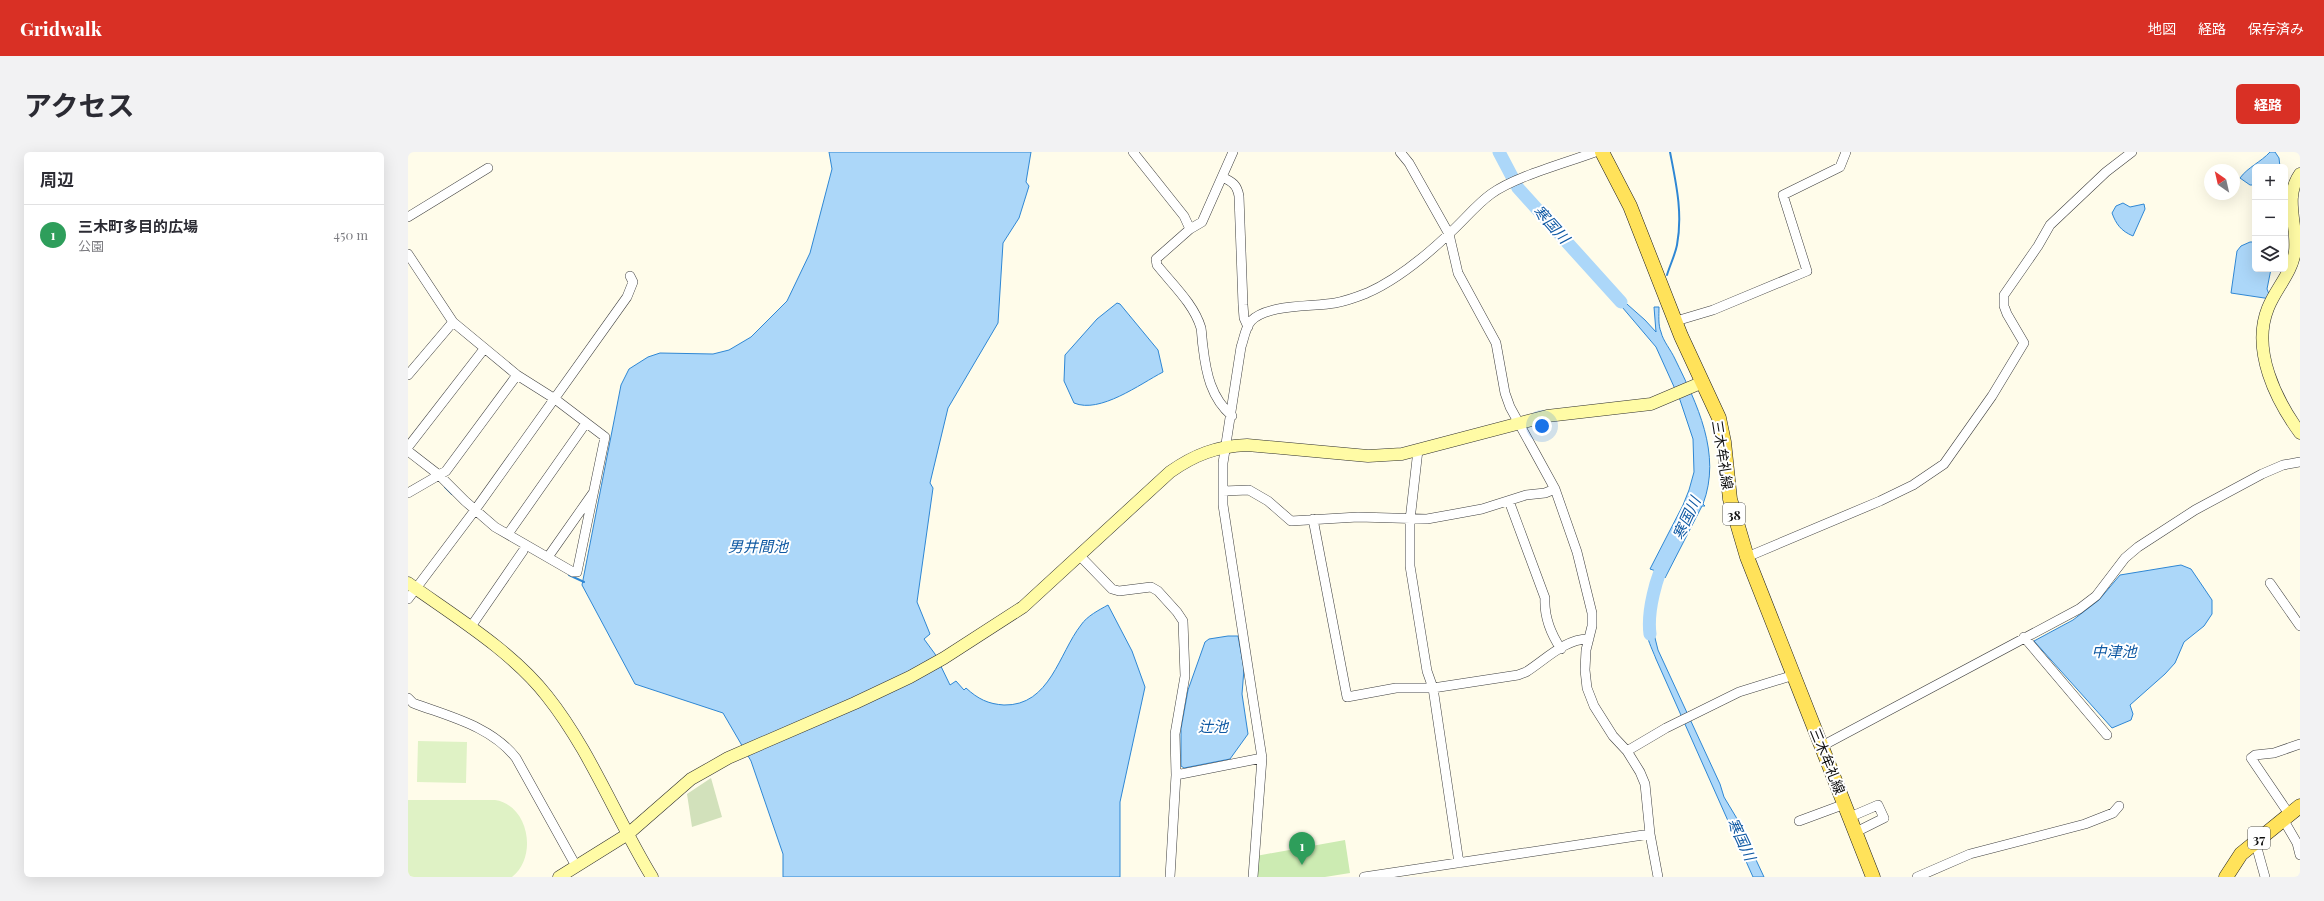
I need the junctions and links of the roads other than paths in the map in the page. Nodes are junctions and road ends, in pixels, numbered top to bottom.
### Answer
1 (1133, 152) edge
2 (1233, 152) edge
3 (1400, 152) edge
4 (1595, 152) edge
5 (1602, 152) edge
6 (1846, 152) edge
7 (2132, 152) edge
8 (488, 168) dead end
9 (2300, 174) edge
10 (1222, 177) junction
11 (408, 218) edge
12 (1190, 229) junction
13 (1449, 234) junction
14 (408, 254) edge
15 (630, 276) dead end
16 (1676, 321) junction
17 (453, 322) junction
18 (1248, 327) junction
19 (484, 349) junction
20 (517, 375) junction
21 (408, 376) edge
22 (1697, 385) junction
23 (555, 399) junction
24 (1232, 416) junction
25 (586, 423) junction
26 (1518, 423) junction
27 (2300, 433) edge
28 (1227, 446) junction
29 (408, 447) edge
30 (1418, 450) junction
31 (408, 451) edge
32 (2300, 462) edge
33 (439, 475) junction
34 (595, 489) junction
35 (1555, 489) junction
36 (1223, 491) junction
37 (408, 493) edge
38 (1509, 500) junction
39 (475, 510) junction
40 (1312, 519) junction
41 (1410, 520) junction
42 (508, 534) junction
43 (523, 551) dead end
44 (1080, 556) junction
45 (1747, 557) junction
46 (548, 558) junction
47 (2270, 583) dead end
48 (412, 586) edge
49 (408, 599) edge
50 (2300, 626) edge
51 (470, 628) junction
52 (2024, 637) junction
53 (1589, 639) junction
54 (1561, 649) junction
55 (1794, 675) junction
56 (1433, 688) junction
57 (408, 698) edge
58 (2107, 735) dead end
59 (2300, 744) edge
60 (1822, 746) junction
61 (1627, 751) junction
62 (1262, 758) junction
63 (1176, 776) junction
64 (2119, 806) dead end
65 (1848, 811) junction
66 (2291, 813) edge
67 (1799, 821) dead end
68 (1856, 832) junction
69 (628, 834) junction
70 (1650, 834) junction
71 (2255, 841) junction
72 (2300, 855) edge
73 (1459, 862) junction
74 (576, 866) junction
75 (559, 877) edge
76 (652, 877) edge
77 (1170, 877) edge
78 (1253, 877) edge
79 (1364, 877) edge
80 (1368, 877) edge
81 (1658, 877) edge
82 (1873, 877) edge
83 (1917, 877) edge
84 (2226, 877) edge
85 (2265, 877) edge

1 - 12 street
2 - 10 street
3 - 13 street
4 - 13 street
5 - 16 main road, 三木牟礼線 / 38
6 - 16 street
7 - 45 street
8 - 11 street
9 - 27 street
10 - 12 street
10 - 18 street
12 - 24 street
13 - 18 street
13 - 26 street
14 - 17 street
15 - 23 street
16 - 22 main road, 三木牟礼線 / 38
17 - 19 street
17 - 21 street
18 - 24 street
19 - 20 street
19 - 29 street
20 - 23 street
20 - 33 street
22 - 26 street
22 - 45 main road, 三木牟礼線 / 38
23 - 25 street
23 - 39 street
24 - 28 street
25 - 34 street
25 - 42 street
26 - 30 street
26 - 35 street
28 - 30 street
28 - 36 street
28 - 44 street
30 - 41 street
31 - 33 street
32 - 52 street
33 - 37 street
33 - 39 street
34 - 46 street
34 - 46 street
35 - 38 street
35 - 53 street
36 - 40 street
36 - 62 street
38 - 41 street
38 - 54 street
39 - 42 street
39 - 48 street
40 - 41 street
40 - 56 street
41 - 56 street
42 - 46 street
43 - 51 street
44 - 63 street
44 - 69 street
45 - 55 main road, 三木牟礼線 / 38
47 - 50 street
48 - 49 street
48 - 51 street
51 - 69 street
52 - 58 street
52 - 60 street
53 - 54 street
53 - 61 street
54 - 56 street
55 - 60 main road, 三木牟礼線 / 38
55 - 61 street
56 - 73 street
57 - 74 street
59 - 66 street
60 - 65 main road, 三木牟礼線 / 38
61 - 70 street
62 - 63 street
62 - 78 street
63 - 77 street
64 - 83 street
65 - 67 street
65 - 68 main road, 三木牟礼線 / 38
65 - 68 street
66 - 71 main road, 37
66 - 72 street
68 - 82 main road, 三木牟礼線 / 38
69 - 74 street
69 - 76 street
70 - 73 street
70 - 81 street
71 - 84 main road, 37
71 - 85 street
73 - 80 street
74 - 75 street
79 - 80 street

